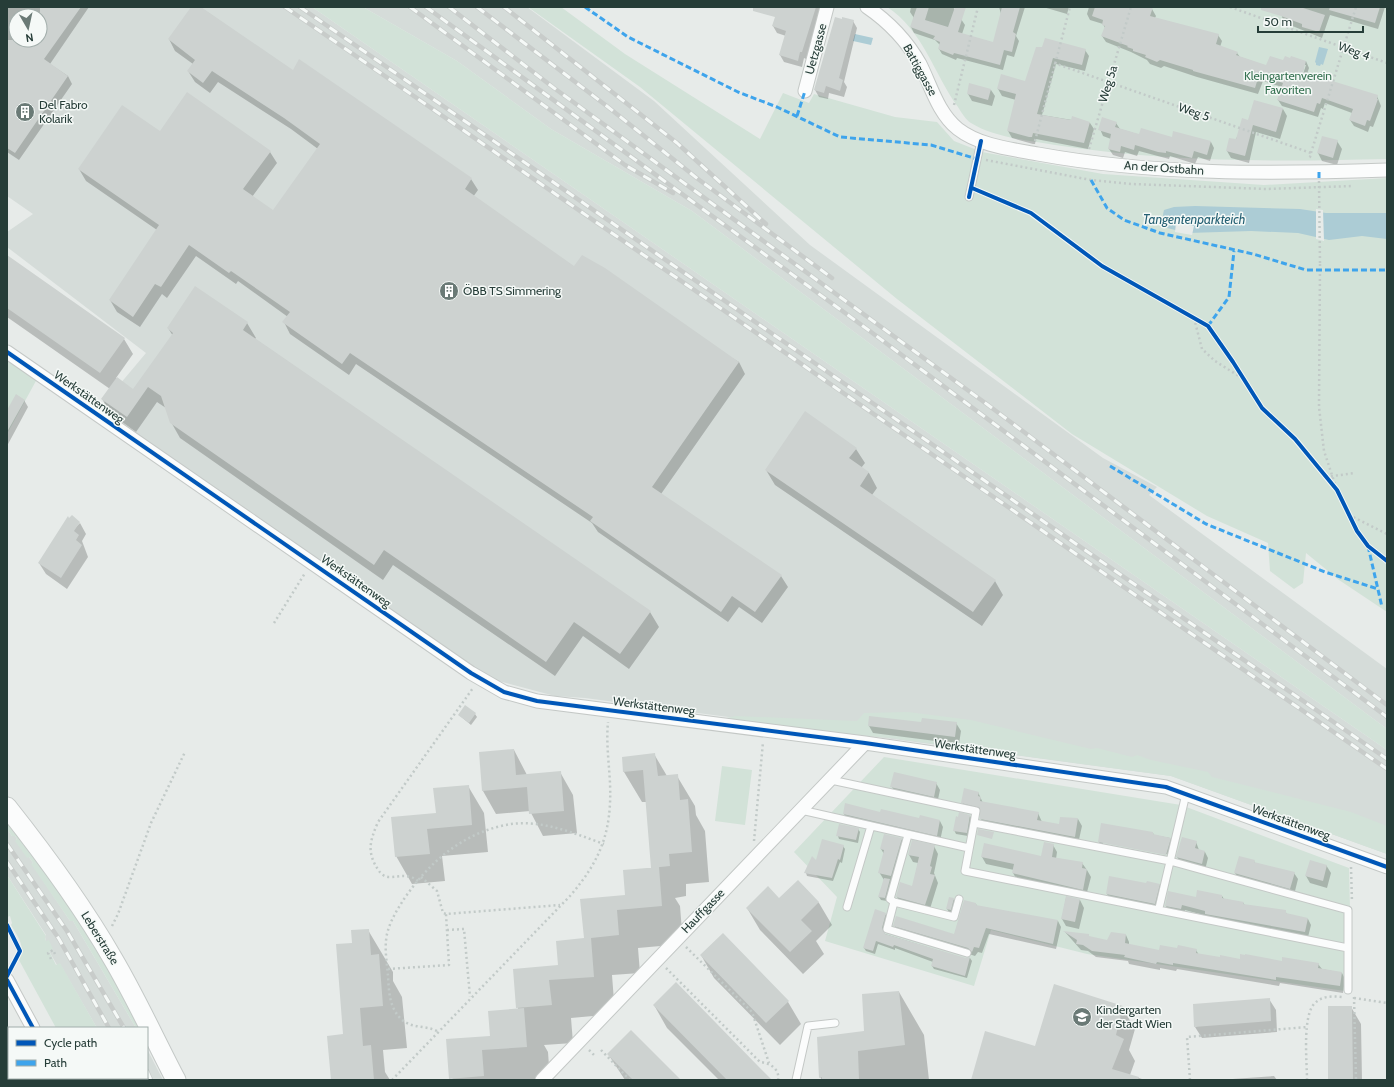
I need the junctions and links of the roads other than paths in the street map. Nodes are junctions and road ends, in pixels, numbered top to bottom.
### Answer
1 (827, 7) edge
2 (867, 7) edge
3 (805, 91) dead end
4 (950, 121) joint
5 (981, 141) junction
6 (1387, 170) edge
7 (969, 198) dead end
8 (7, 352) edge
9 (865, 743) junction
10 (830, 780) junction
11 (1186, 794) junction
12 (7, 806) edge
13 (801, 810) junction
14 (974, 823) junction
15 (870, 826) junction
16 (908, 835) junction
17 (970, 848) junction
18 (1170, 861) junction
19 (1387, 867) edge
20 (959, 899) dead end
21 (894, 902) junction
22 (847, 908) dead end
23 (1159, 908) junction
24 (1348, 948) junction
25 (967, 953) dead end
26 (7, 980) edge
27 (1348, 994) road end
28 (835, 1023) dead end
29 (32, 1027) edge
30 (176, 1080) edge
31 (542, 1080) edge
32 (796, 1080) edge

1 - 3 street, Uetzgasse
2 - 4 street, Battiggasse
4 - 5 street, An der Ostbahn
5 - 6 street, An der Ostbahn
5 - 7 lane
8 - 9 street, Werkstättenweg
9 - 10 street, Hauffgasse
9 - 11 street, Werkstättenweg
10 - 13 street, Hauffgasse
10 - 14 lane
11 - 18 lane
11 - 19 street, Werkstättenweg
12 - 30 main road, Leberstraße
13 - 15 lane
13 - 31 street, Hauffgasse
14 - 17 lane
14 - 18 lane
15 - 16 lane
15 - 22 lane
16 - 17 lane
16 - 21 lane
17 - 23 lane
18 - 23 lane
18 - 24 lane
20 - 21 lane
21 - 25 lane
23 - 24 lane
24 - 27 lane
26 - 29 street
28 - 32 lane

